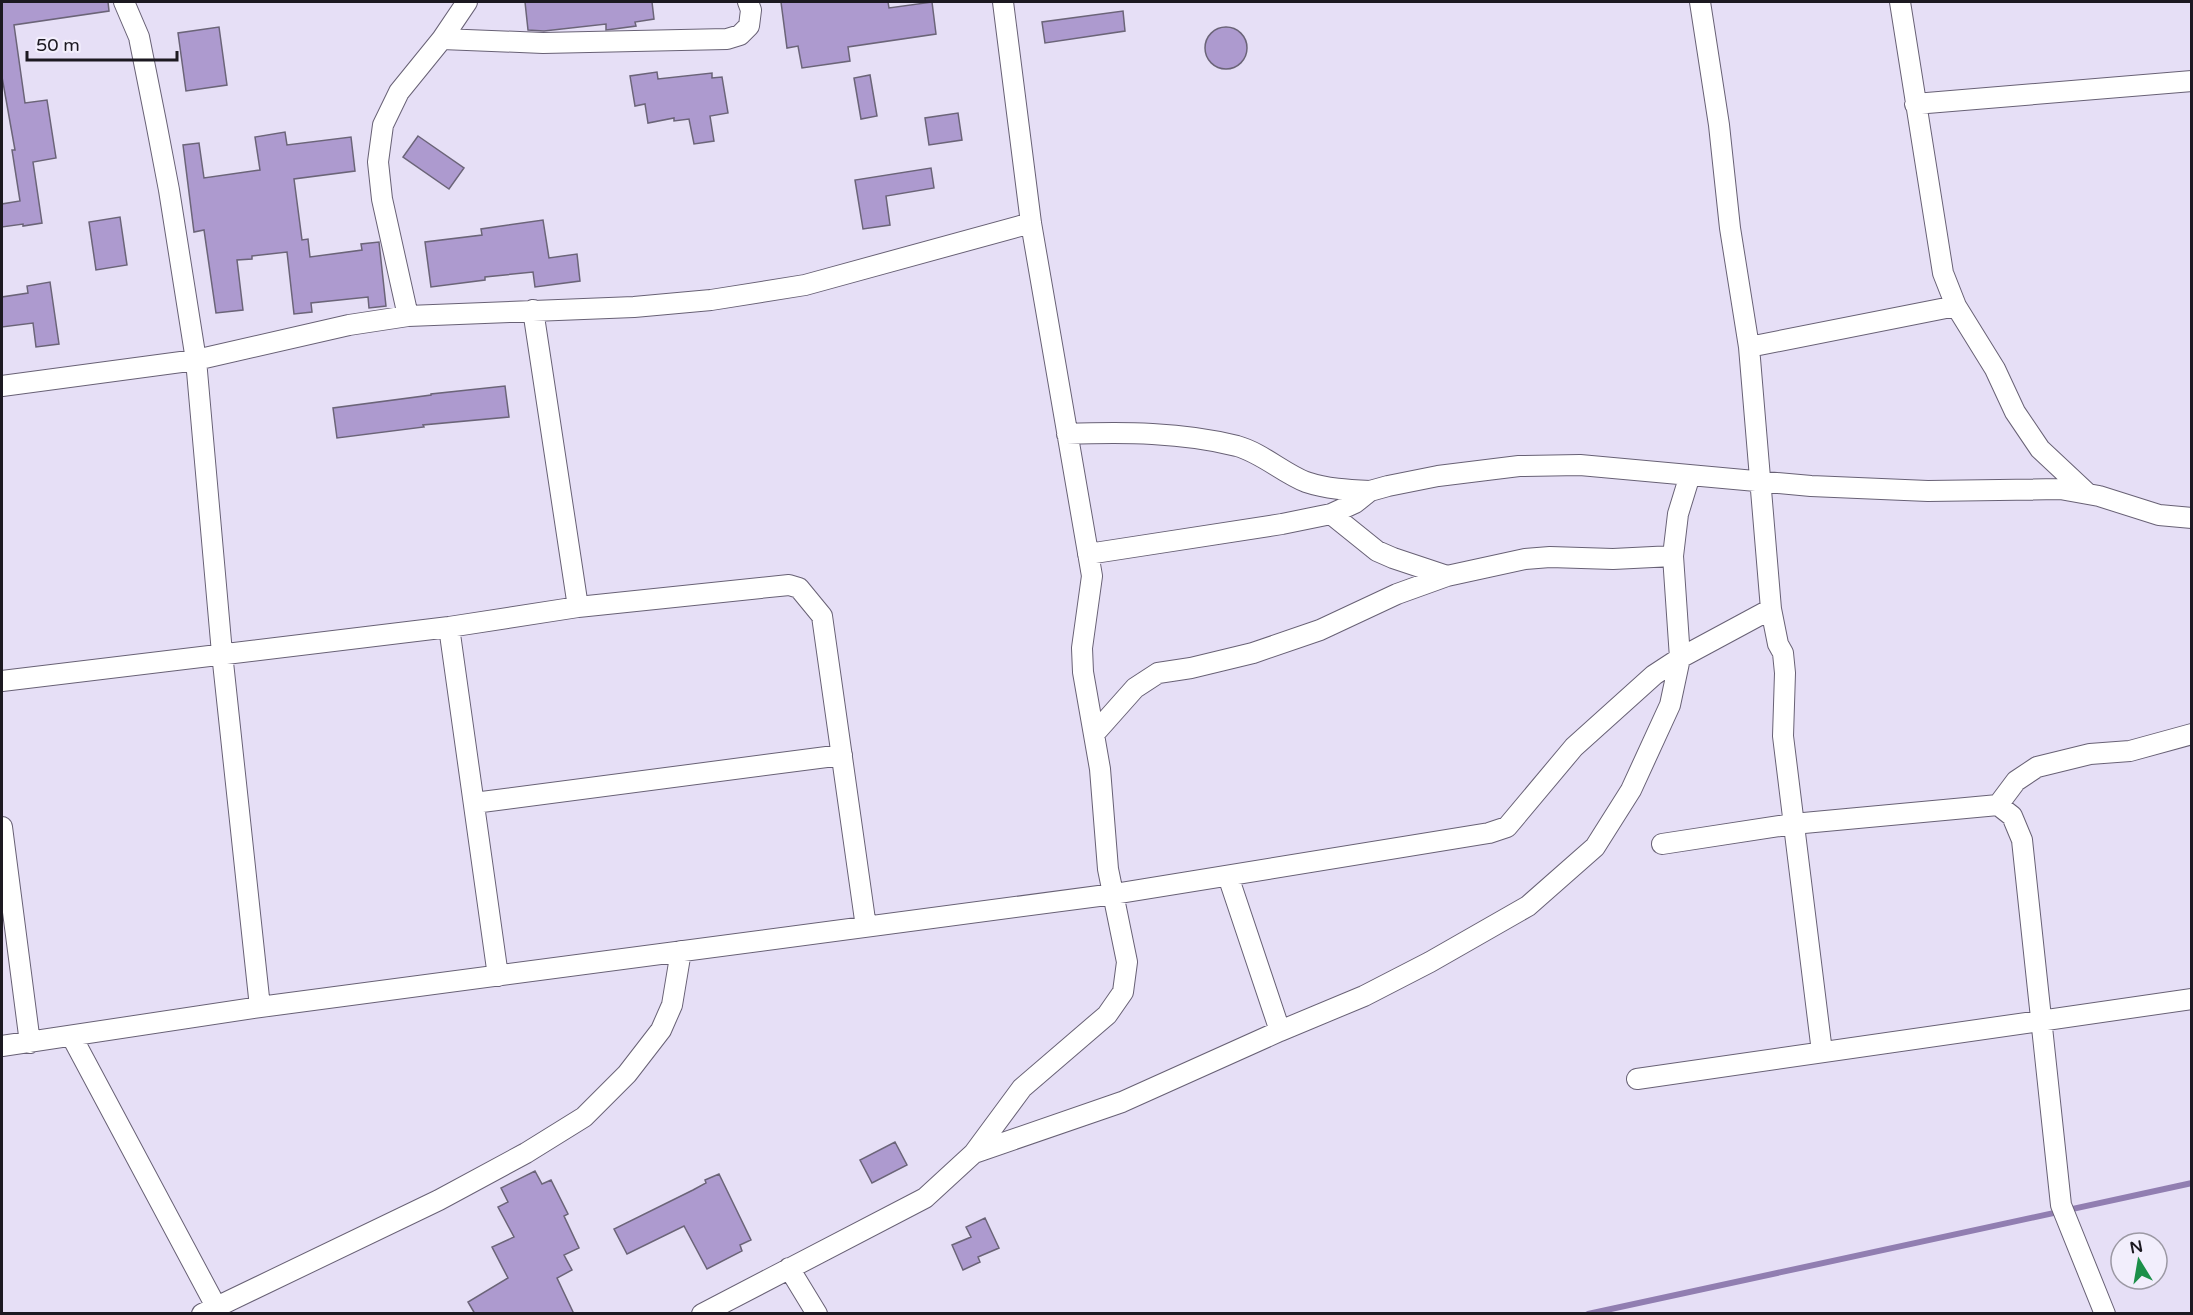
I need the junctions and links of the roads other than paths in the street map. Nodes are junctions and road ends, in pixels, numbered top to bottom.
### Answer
1 (124, 2) edge
2 (467, 2) edge
3 (748, 2) edge
4 (1004, 2) edge
5 (1700, 2) edge
6 (1900, 2) edge
7 (442, 39) junction
8 (2192, 81) edge
9 (1915, 104) junction
10 (1031, 223) junction
11 (1956, 306) junction
12 (533, 310) junction
13 (408, 316) junction
14 (1749, 347) junction
15 (196, 360) junction
16 (2, 386) edge
17 (1067, 434) junction
18 (1690, 475) junction
19 (1762, 480) junction
20 (1370, 491) junction
21 (2087, 494) junction
22 (1331, 514) junction
23 (2192, 518) edge
24 (1088, 554) junction
25 (1673, 556) junction
26 (1447, 576) junction
27 (578, 607) junction
28 (1771, 609) junction
29 (449, 627) junction
30 (222, 653) junction
31 (1680, 658) junction
32 (2, 681) edge
33 (1095, 733) junction
34 (2192, 734) edge
35 (842, 754) junction
36 (474, 803) junction
37 (1998, 805) junction
38 (1793, 824) junction
39 (2, 827) edge
40 (1662, 844) dead end
41 (1227, 876) junction
42 (1114, 894) junction
43 (866, 927) junction
44 (681, 951) junction
45 (498, 976) junction
46 (2192, 999) edge
47 (260, 1007) junction
48 (2040, 1021) junction
49 (1280, 1031) junction
50 (72, 1037) junction
51 (30, 1043) junction
52 (2, 1047) edge
53 (1822, 1052) junction
54 (1637, 1079) dead end
55 (974, 1154) junction
56 (789, 1268) junction
57 (213, 1311) edge
58 (702, 1314) edge
59 (817, 1314) edge
60 (2105, 1314) edge

1 - 15 street
2 - 7 street
3 - 7 street
4 - 10 street
5 - 14 street
6 - 9 street
7 - 13 street
8 - 9 street
9 - 11 street
10 - 12 street
10 - 17 street
11 - 14 street
11 - 21 street
12 - 13 street
12 - 27 street
13 - 15 street
14 - 19 street
15 - 16 street
15 - 30 street
17 - 20 street
17 - 24 street
18 - 19 street
18 - 20 street
18 - 25 street
19 - 21 street
19 - 28 street
20 - 22 street
21 - 23 street
22 - 24 street
22 - 26 street
24 - 33 street
25 - 26 street
25 - 31 street
26 - 33 street
27 - 29 street
27 - 35 street
28 - 31 street
28 - 38 street
29 - 30 street
29 - 36 street
30 - 32 street
30 - 47 street
31 - 41 street
31 - 49 street
33 - 42 street
34 - 37 street
35 - 36 street
35 - 43 street
36 - 45 street
37 - 38 street
37 - 48 street
38 - 40 street
38 - 53 street
39 - 51 street
41 - 42 street
41 - 49 street
42 - 43 street
42 - 55 street
43 - 44 street
44 - 45 street
44 - 57 street
45 - 47 street
46 - 48 street
47 - 50 street
48 - 53 street
48 - 60 street
49 - 55 street
50 - 51 street
50 - 57 street
51 - 52 street
53 - 54 street
55 - 56 street
56 - 58 street
56 - 59 street

